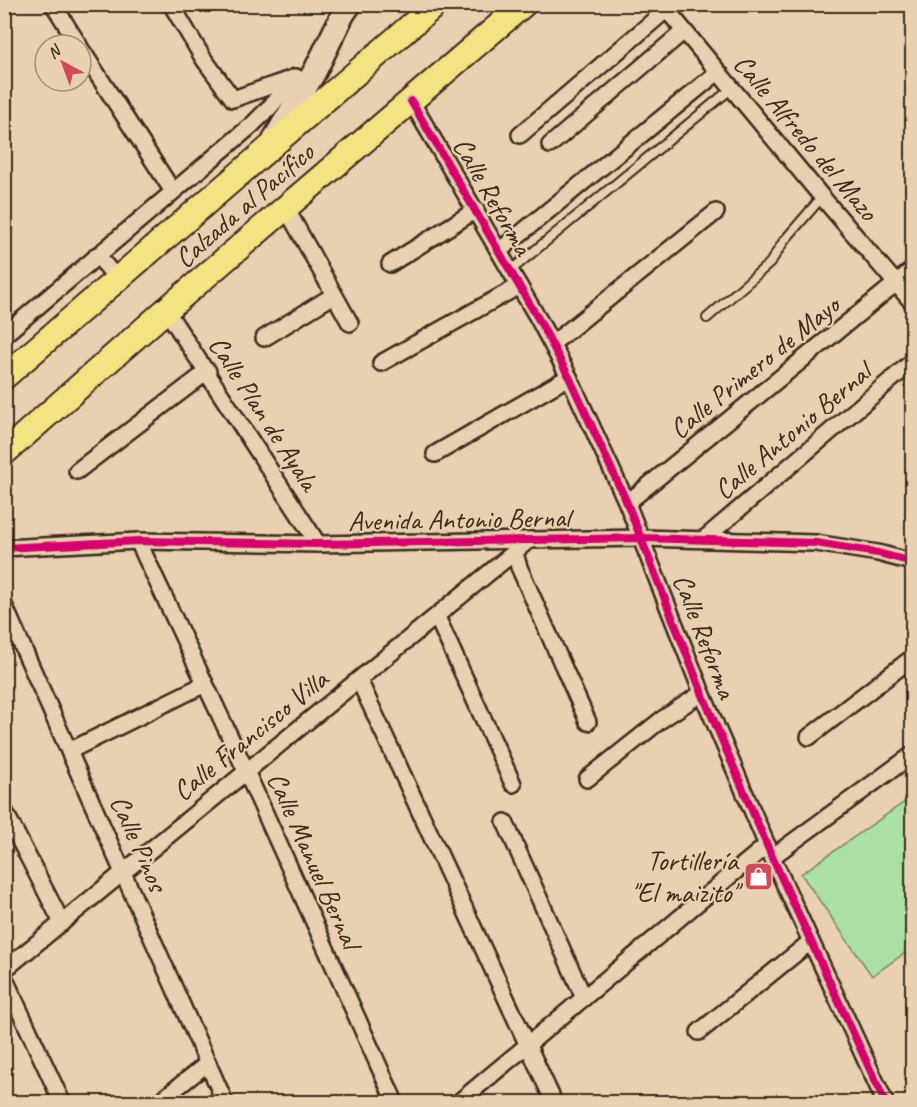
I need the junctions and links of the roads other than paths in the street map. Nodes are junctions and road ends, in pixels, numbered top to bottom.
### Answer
1 (53, 4) edge
2 (171, 4) edge
3 (350, 4) edge
4 (436, 4) edge
5 (524, 4) edge
6 (664, 7) edge
7 (684, 31) junction
8 (71, 33) edge
9 (93, 67) edge
10 (718, 72) junction
11 (305, 74) junction
12 (732, 88) junction
13 (411, 101) junction
14 (520, 135) dead end
15 (550, 145) dead end
16 (267, 150) junction
17 (172, 190) junction
18 (822, 197) junction
19 (286, 208) junction
20 (476, 210) junction
21 (716, 212) dead end
22 (499, 251) junction
23 (97, 255) junction
24 (390, 264) dead end
25 (510, 270) junction
26 (912, 270) edge
27 (118, 280) junction
28 (897, 284) junction
29 (519, 286) junction
30 (334, 295) junction
31 (912, 302) edge
32 (166, 310) junction
33 (707, 318) dead end
34 (350, 323) dead end
35 (4, 335) edge
36 (264, 338) dead end
37 (552, 344) junction
38 (912, 362) edge
39 (381, 363) dead end
40 (208, 371) junction
41 (4, 377) edge
42 (569, 377) junction
43 (4, 453) edge
44 (435, 454) dead end
45 (78, 471) dead end
46 (627, 503) junction
47 (642, 538) junction
48 (704, 539) junction
49 (529, 540) junction
50 (138, 541) junction
51 (318, 544) junction
52 (4, 548) edge
53 (515, 553) junction
54 (912, 562) edge
55 (4, 605) edge
56 (437, 617) junction
57 (912, 658) edge
58 (359, 680) junction
59 (204, 684) junction
60 (702, 693) junction
61 (588, 722) dead end
62 (809, 737) dead end
63 (69, 751) junction
64 (912, 755) edge
65 (246, 771) junction
66 (587, 779) dead end
67 (513, 784) dead end
68 (4, 810) edge
69 (505, 822) dead end
70 (8, 829) edge
71 (770, 851) junction
72 (124, 872) junction
73 (62, 923) junction
74 (810, 942) junction
75 (4, 970) edge
76 (4, 977) edge
77 (584, 998) junction
78 (699, 1032) dead end
79 (527, 1046) junction
80 (208, 1063) junction
81 (475, 1097) edge
82 (62, 1102) edge
83 (159, 1102) edge
84 (225, 1102) edge
85 (395, 1102) edge
86 (459, 1102) edge
87 (554, 1102) edge
88 (885, 1102) edge

1 - 8 street
2 - 11 street
3 - 11 street
4 - 16 main road, Calzada al Pacífico
5 - 13 main road, Calzada al Pacífico
6 - 7 street, Calle Alfredo del Mazo
6 - 14 street
7 - 10 street, Calle Alfredo del Mazo
7 - 15 street
9 - 17 street
10 - 12 street, Calle Alfredo del Mazo
10 - 22 street
11 - 16 street
11 - 17 street
12 - 18 street, Calle Alfredo del Mazo
12 - 25 lane
13 - 19 main road, Calzada al Pacífico
13 - 20 street, Calle Reforma
16 - 27 main road, Calzada al Pacífico
17 - 23 street
18 - 28 street, Calle Alfredo del Mazo
18 - 33 lane
19 - 30 street
19 - 32 main road, Calzada al Pacífico
20 - 22 street, Calle Reforma
20 - 24 street
21 - 37 street
22 - 25 street, Calle Reforma
23 - 27 street
23 - 35 street
25 - 29 street, Calle Reforma
26 - 28 street, Calle Primero de Mayo
27 - 41 main road, Calzada al Pacífico
28 - 31 street, Calle Alfredo del Mazo
28 - 46 street, Calle Primero de Mayo
29 - 37 street, Calle Reforma
29 - 39 street
30 - 34 street
30 - 36 street
32 - 40 street, Calle Plan de Ayala
32 - 43 main road, Calzada al Pacífico
37 - 42 street, Calle Reforma
38 - 48 street, Calle Antonio Bernal
40 - 45 street
40 - 51 street, Calle Plan de Ayala
42 - 44 street
42 - 46 street, Calle Reforma
46 - 47 street, Calle Reforma
47 - 48 street, Avenida Antonio Bernal
47 - 49 street, Avenida Antonio Bernal
47 - 60 street, Calle Reforma
48 - 54 street, Avenida Antonio Bernal
49 - 51 street, Avenida Antonio Bernal
49 - 53 street, Calle Francisco Villa
50 - 51 street, Avenida Antonio Bernal
50 - 52 street, Avenida Antonio Bernal
50 - 59 street, Calle Manuel Bernal
53 - 56 street, Calle Francisco Villa
53 - 61 street
55 - 63 street, Calle Pinos
56 - 58 street, Calle Francisco Villa
56 - 67 street
57 - 62 street
58 - 65 street, Calle Francisco Villa
58 - 79 street
59 - 63 street
59 - 65 street, Calle Manuel Bernal
60 - 66 street
60 - 71 street, Calle Reforma
63 - 72 street, Calle Pinos
64 - 71 street
65 - 72 street, Calle Francisco Villa
65 - 85 street, Calle Manuel Bernal
68 - 70 street
69 - 77 street
70 - 73 street
71 - 74 street, Calle Reforma
71 - 77 street
72 - 73 street, Calle Francisco Villa
72 - 80 street, Calle Pinos
73 - 75 street, Calle Francisco Villa
74 - 78 street
74 - 88 street, Calle Reforma
76 - 82 street
77 - 79 street
79 - 81 street
79 - 87 street
80 - 83 street
80 - 84 street, Calle Pinos
81 - 86 street

